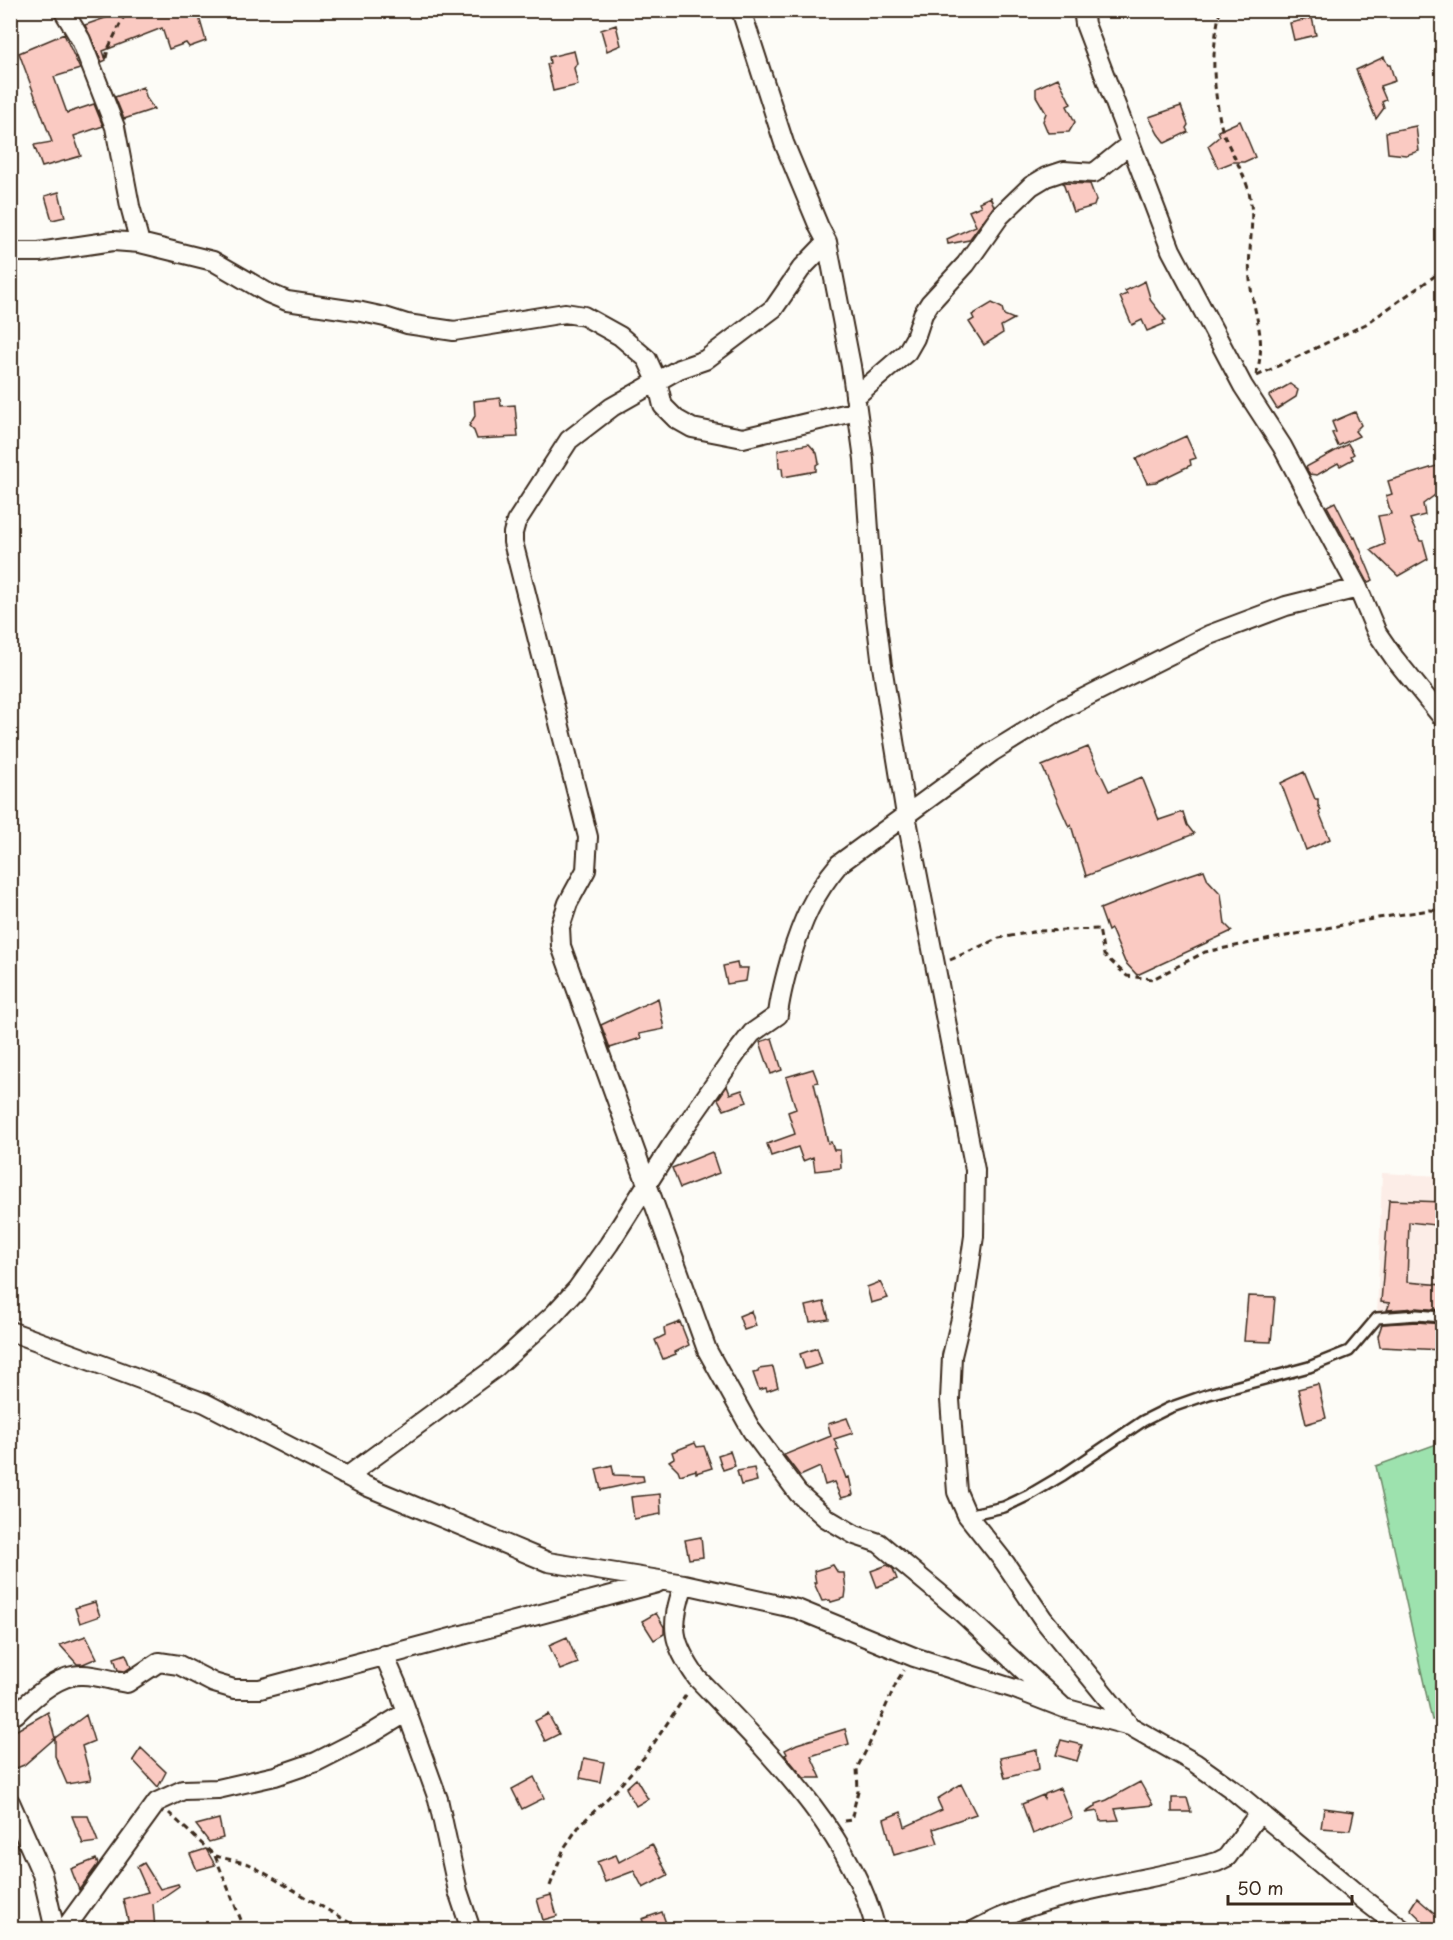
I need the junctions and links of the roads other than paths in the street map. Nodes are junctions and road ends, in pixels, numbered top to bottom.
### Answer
1 (63, 10) edge
2 (741, 10) edge
3 (1083, 10) edge
4 (1130, 144) junction
5 (827, 242) junction
6 (140, 243) junction
7 (10, 252) edge
8 (657, 381) junction
9 (856, 404) junction
10 (1358, 588) junction
11 (1443, 717) edge
12 (906, 815) junction
13 (647, 1184) junction
14 (1443, 1317) edge
15 (10, 1331) edge
16 (345, 1475) junction
17 (967, 1515) junction
18 (665, 1581) junction
19 (684, 1584) junction
20 (384, 1655) junction
21 (1064, 1708) junction
22 (407, 1712) junction
23 (10, 1713) edge
24 (1130, 1726) junction
25 (10, 1802) edge
26 (1260, 1812) junction
27 (55, 1929) edge
28 (64, 1929) edge
29 (471, 1929) edge
30 (876, 1929) edge
31 (975, 1929) edge
32 (1403, 1929) edge

1 - 6 street
2 - 5 street
3 - 4 street
4 - 9 street
4 - 10 street
5 - 8 street
5 - 9 street
6 - 7 street
6 - 8 street
8 - 9 street
8 - 13 street
9 - 12 street
10 - 11 street
10 - 12 street
12 - 13 street
12 - 17 street
13 - 16 street
13 - 21 street
14 - 17 lane
15 - 16 street
16 - 18 street
17 - 24 street
18 - 19 street
18 - 20 street
19 - 21 street
19 - 30 street
20 - 22 street
20 - 23 street
21 - 24 street
22 - 28 street
22 - 29 street
24 - 26 street
25 - 27 street
26 - 31 street
26 - 32 street

